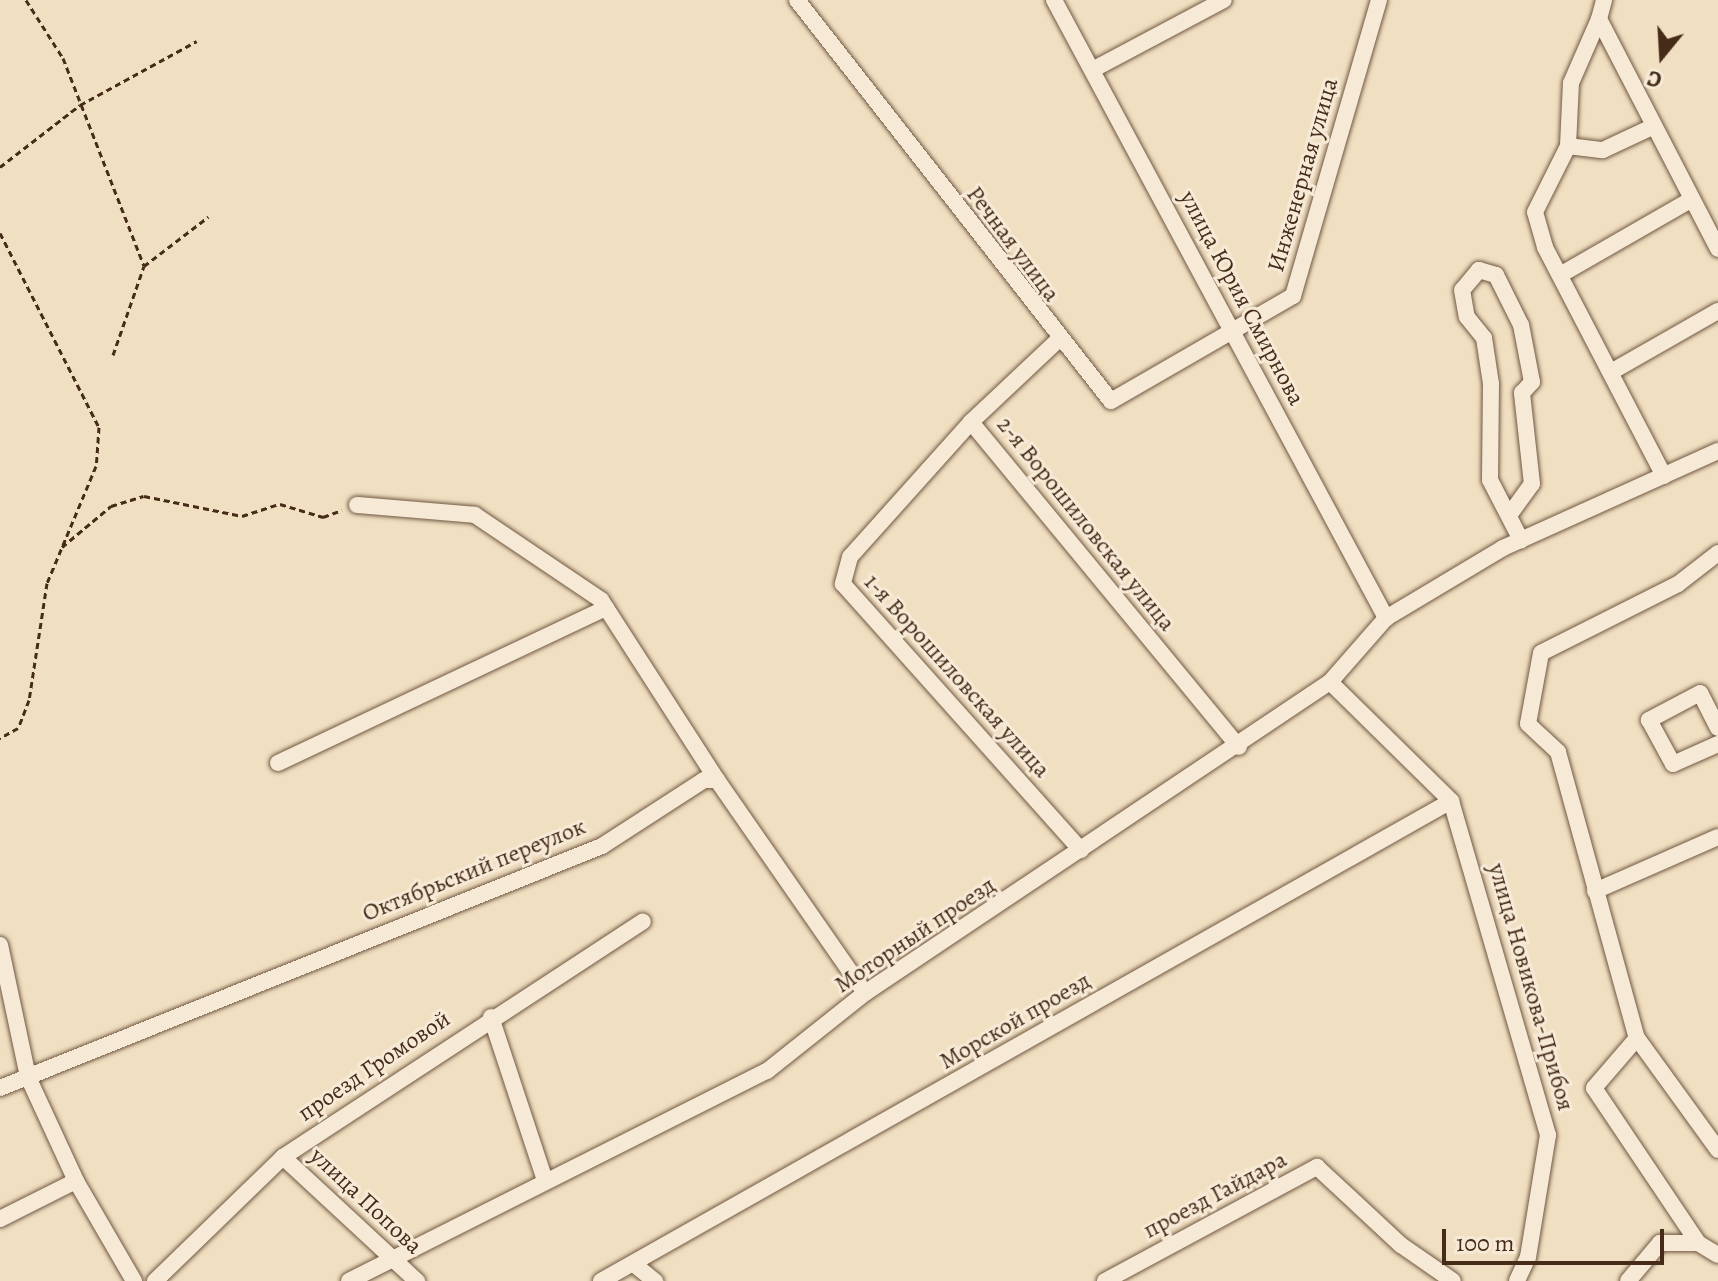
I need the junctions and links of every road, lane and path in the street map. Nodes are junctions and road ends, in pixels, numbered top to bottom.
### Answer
1 (26, 0) edge
2 (797, 0) edge
3 (1054, 0) edge
4 (1379, 0) edge
5 (1604, 0) edge
6 (1221, 1) edge
7 (1599, 19) junction
8 (197, 41) dead end
9 (1094, 69) junction
10 (80, 105) junction
11 (1654, 126) junction
12 (1568, 146) junction
13 (0, 167) edge
14 (1692, 199) junction
15 (208, 217) dead end
16 (0, 233) edge
17 (1718, 249) edge
18 (144, 266) junction
19 (1560, 275) junction
20 (1718, 311) edge
21 (1233, 332) junction
22 (1057, 341) junction
23 (113, 355) dead end
24 (1611, 372) junction
25 (971, 422) junction
26 (1718, 451) edge
27 (1664, 476) junction
28 (357, 505) joint
29 (1510, 514) junction
30 (1521, 540) junction
31 (61, 548) junction
32 (1718, 553) edge
33 (606, 608) junction
34 (1386, 618) junction
35 (1330, 682) junction
36 (1718, 728) edge
37 (0, 738) edge
38 (1718, 744) edge
39 (1239, 747) junction
40 (278, 763) dead end
41 (717, 780) junction
42 (1451, 801) junction
43 (1718, 837) edge
44 (1081, 850) junction
45 (1595, 891) junction
46 (643, 921) dead end
47 (0, 945) edge
48 (865, 993) junction
49 (491, 1017) junction
50 (1637, 1038) junction
51 (28, 1077) junction
52 (0, 1088) edge
53 (1718, 1150) edge
54 (283, 1157) junction
55 (545, 1180) junction
56 (76, 1181) junction
57 (0, 1219) edge
58 (1698, 1243) junction
59 (1718, 1255) edge
60 (390, 1256) junction
61 (635, 1265) junction
62 (1526, 1279) edge
63 (134, 1281) edge
64 (155, 1281) edge
65 (349, 1281) edge
66 (417, 1281) edge
67 (601, 1281) edge
68 (655, 1281) edge
69 (1105, 1281) edge
70 (1453, 1281) edge
71 (1628, 1281) edge

1 - 10 path
2 - 22 street, Речная улица
3 - 9 street, улица Юрия Смирнова
4 - 21 street, Инженерная улица
5 - 7 street
6 - 9 street
7 - 11 street
7 - 12 street
8 - 10 path
9 - 21 street, улица Юрия Смирнова
10 - 13 path
10 - 18 path
11 - 12 street
11 - 14 street
12 - 19 street
14 - 17 street
14 - 19 street
15 - 18 path
16 - 31 path
18 - 23 path
19 - 24 street
20 - 24 street
21 - 22 street, Речная улица
21 - 34 street, улица Юрия Смирнова
22 - 25 street, 2-я Ворошиловская улица
24 - 27 street
25 - 39 street, 2-я Ворошиловская улица
25 - 44 street, 1-я Ворошиловская улица
26 - 27 street, Моторный проезд
27 - 30 street, Моторный проезд
28 - 31 path
28 - 33 street
29 - 29 street
29 - 30 street
30 - 34 street, Моторный проезд
31 - 37 path
32 - 45 street
33 - 40 street
33 - 41 street
34 - 35 street, Моторный проезд
35 - 39 street, Моторный проезд
35 - 42 street
36 - 38 street
39 - 44 street, Моторный проезд
41 - 48 street
41 - 51 street, Октябрьский переулок
42 - 61 street, Морской проезд
42 - 62 street, улица Новикова-Прибоя
43 - 45 street
44 - 48 street, Моторный проезд
45 - 50 street
46 - 49 street, проезд Громовой
47 - 51 street
48 - 55 street, Моторный проезд
49 - 54 street, проезд Громовой
49 - 55 street
50 - 53 street
50 - 58 street
51 - 52 street, Октябрьский переулок
51 - 56 street
54 - 60 street, улица Попова
54 - 64 street, проезд Громовой
55 - 60 street, Моторный проезд
56 - 57 street
56 - 63 street
58 - 59 street
58 - 71 street
60 - 65 street, Моторный проезд
60 - 66 street, улица Попова
61 - 67 street, Морской проезд
61 - 68 street
69 - 70 street, проезд Гайдара

